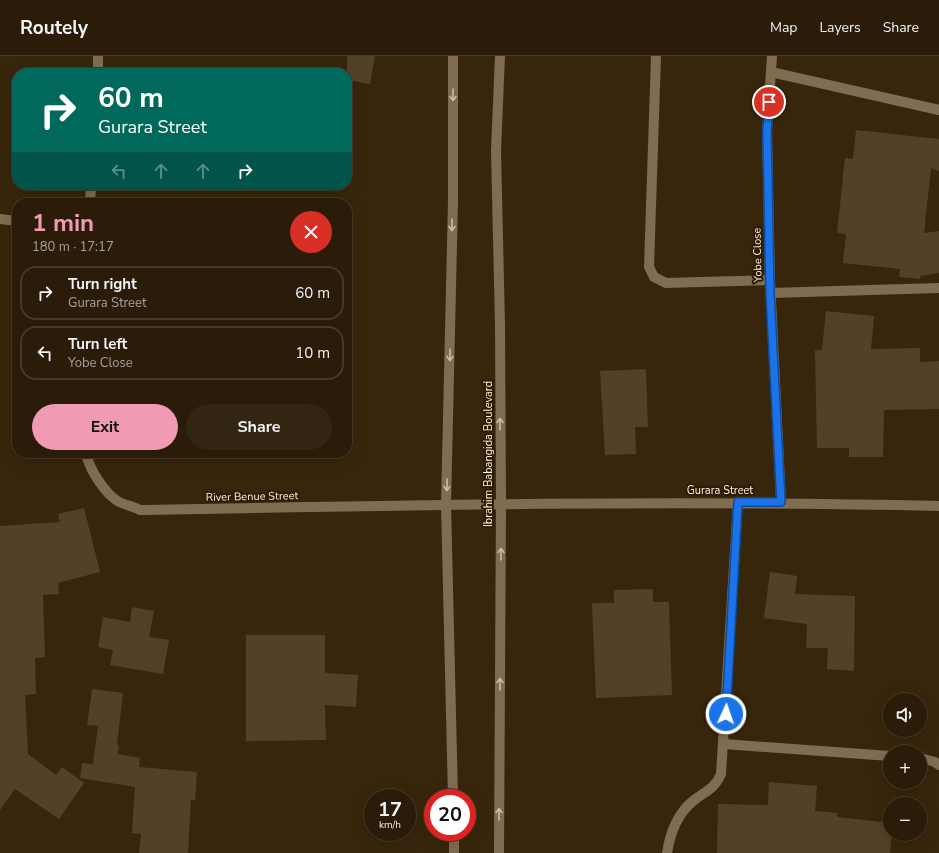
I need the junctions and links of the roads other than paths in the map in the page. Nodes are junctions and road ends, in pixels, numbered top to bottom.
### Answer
1 (98, 56) edge
2 (453, 56) edge
3 (500, 56) edge
4 (656, 56) edge
5 (772, 56) edge
6 (98, 68) edge
7 (771, 72) junction
8 (939, 110) edge
9 (0, 219) edge
10 (12, 221) edge
11 (770, 280) junction
12 (939, 288) edge
13 (770, 293) junction
14 (87, 458) edge
15 (738, 502) junction
16 (781, 502) junction
17 (501, 503) junction
18 (446, 504) junction
19 (939, 506) edge
20 (724, 744) junction
21 (883, 755) edge
22 (927, 760) edge
23 (939, 765) edge
24 (453, 789) edge
25 (454, 841) edge
26 (454, 853) edge
27 (499, 853) edge
28 (667, 853) edge

1 - 6 street
2 -> 18 street
17 -> 3 street, Ibrahim Babangida Boulevard
4 - 11 street
5 - 7 street, Yobe Close
7 - 8 street
7 - 11 street, Yobe Close
9 - 10 street
11 - 13 street, Yobe Close
12 - 13 street
13 - 16 street, Yobe Close
14 - 18 street, River Benue Street
15 - 16 street, Gurara Street
15 - 17 street, Gurara Street
15 - 20 street
16 - 19 street, Gurara Street
17 - 18 street, River Benue Street
27 -> 17 street, Ibrahim Babangida Boulevard
18 - 24 street
20 - 21 street
20 - 28 street
22 - 23 street
25 - 26 street

